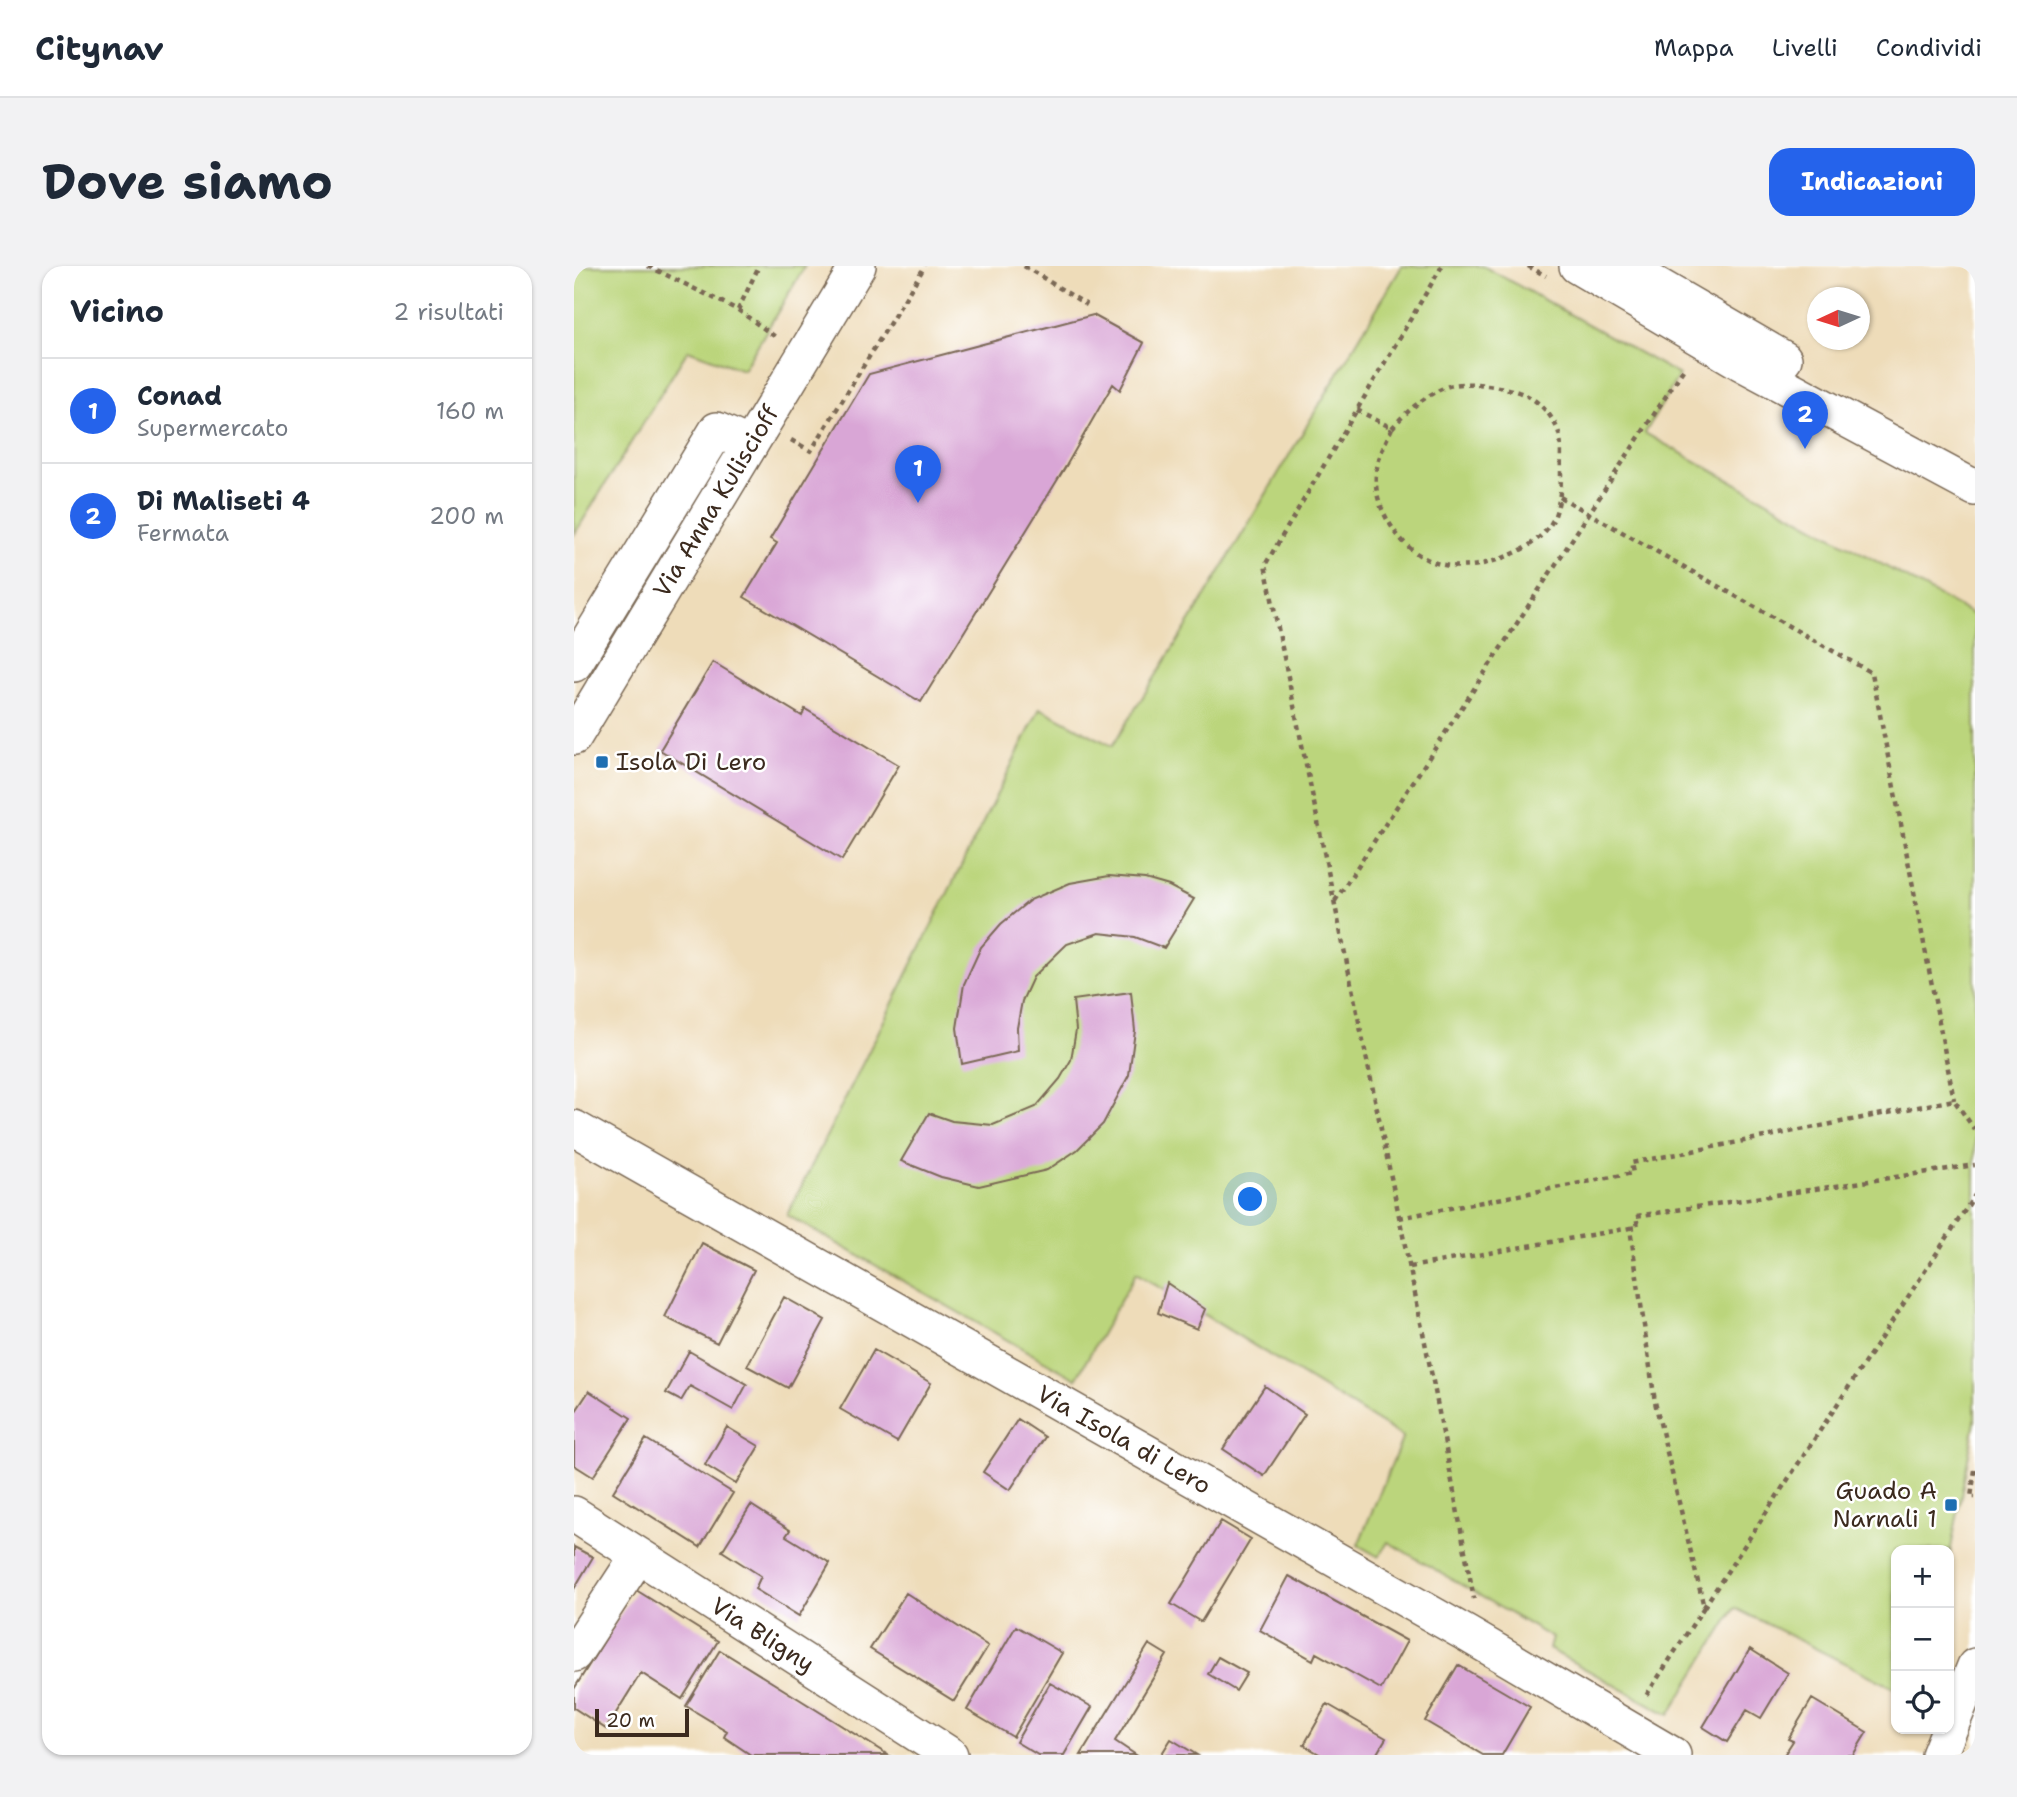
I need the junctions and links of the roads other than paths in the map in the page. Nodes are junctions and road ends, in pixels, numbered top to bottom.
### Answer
1 (858, 266) edge
2 (1577, 266) edge
3 (1624, 266) edge
4 (756, 435) junction
5 (1975, 463) edge
6 (1975, 488) edge
7 (574, 664) edge
8 (574, 737) edge
9 (574, 1129) edge
10 (574, 1514) edge
11 (638, 1556) junction
12 (574, 1654) edge
13 (1975, 1666) edge
14 (950, 1755) edge
15 (1673, 1755) edge
16 (1939, 1755) edge

1 - 4 street, Via Anna Kuliscioff
2 - 6 street
3 - 5 street
4 - 7 street
4 - 8 street, Via Anna Kuliscioff
9 - 15 street, Via Isola di Lero
10 - 11 street, Via Bligny
11 - 12 street
11 - 14 street, Via Bligny
13 - 16 street

